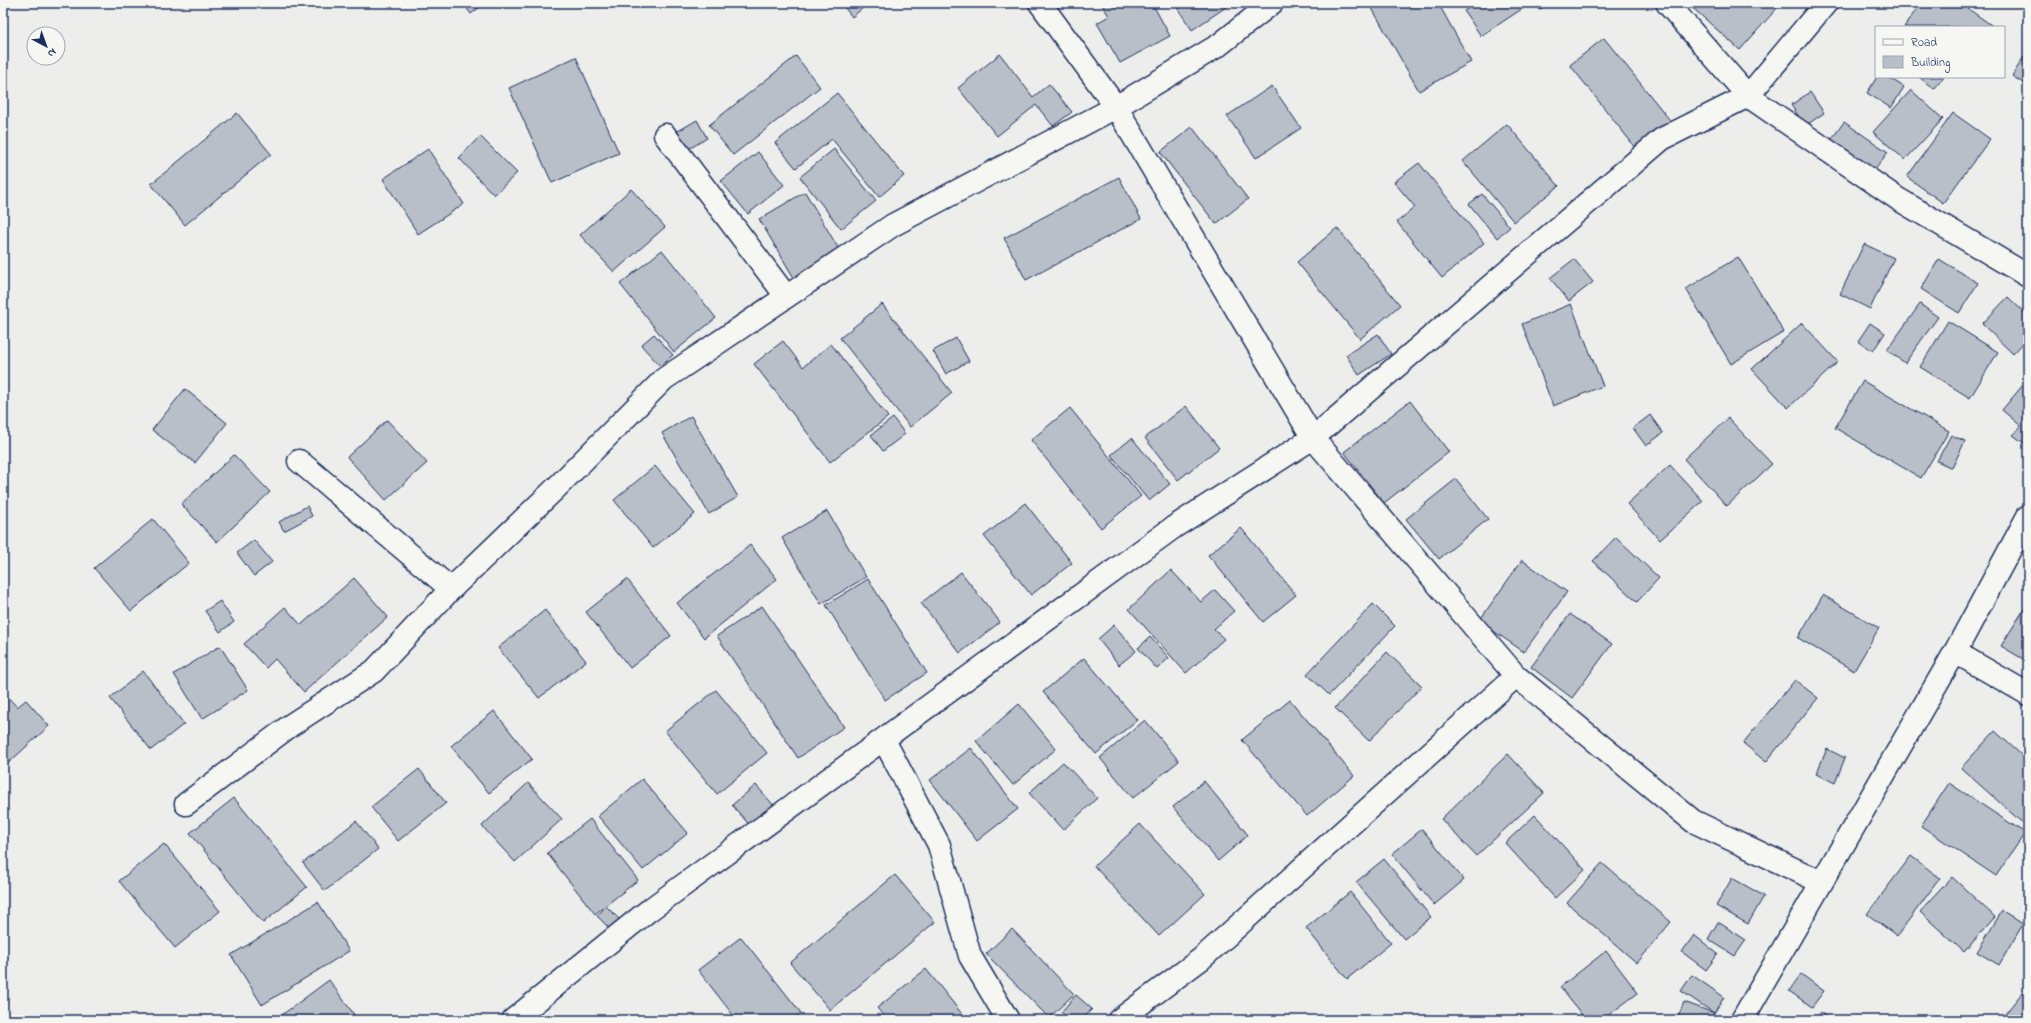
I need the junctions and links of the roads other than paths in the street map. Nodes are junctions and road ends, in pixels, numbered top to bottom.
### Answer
1 (1040, 3) edge
2 (1272, 3) edge
3 (1667, 3) edge
4 (1826, 3) edge
5 (1748, 96) junction
6 (1116, 107) junction
7 (665, 135) dead end
8 (2028, 276) edge
9 (786, 296) junction
10 (1313, 438) junction
11 (299, 461) dead end
12 (2028, 516) edge
13 (451, 590) junction
14 (1955, 652) junction
15 (1516, 676) junction
16 (2028, 694) edge
17 (884, 740) junction
18 (186, 804) dead end
19 (1821, 882) junction
20 (513, 1020) edge
21 (1008, 1020) edge
22 (1119, 1020) edge
23 (1742, 1020) edge

1 - 6 street
2 - 6 street
3 - 5 street
4 - 5 street
5 - 8 street
5 - 10 street
6 - 9 street
6 - 10 street
7 - 9 street
9 - 13 street
10 - 15 street
10 - 17 street
11 - 13 street
12 - 14 street
13 - 18 street
14 - 16 street
14 - 19 street
15 - 19 street
15 - 22 street
17 - 20 street
17 - 21 street
19 - 23 street

